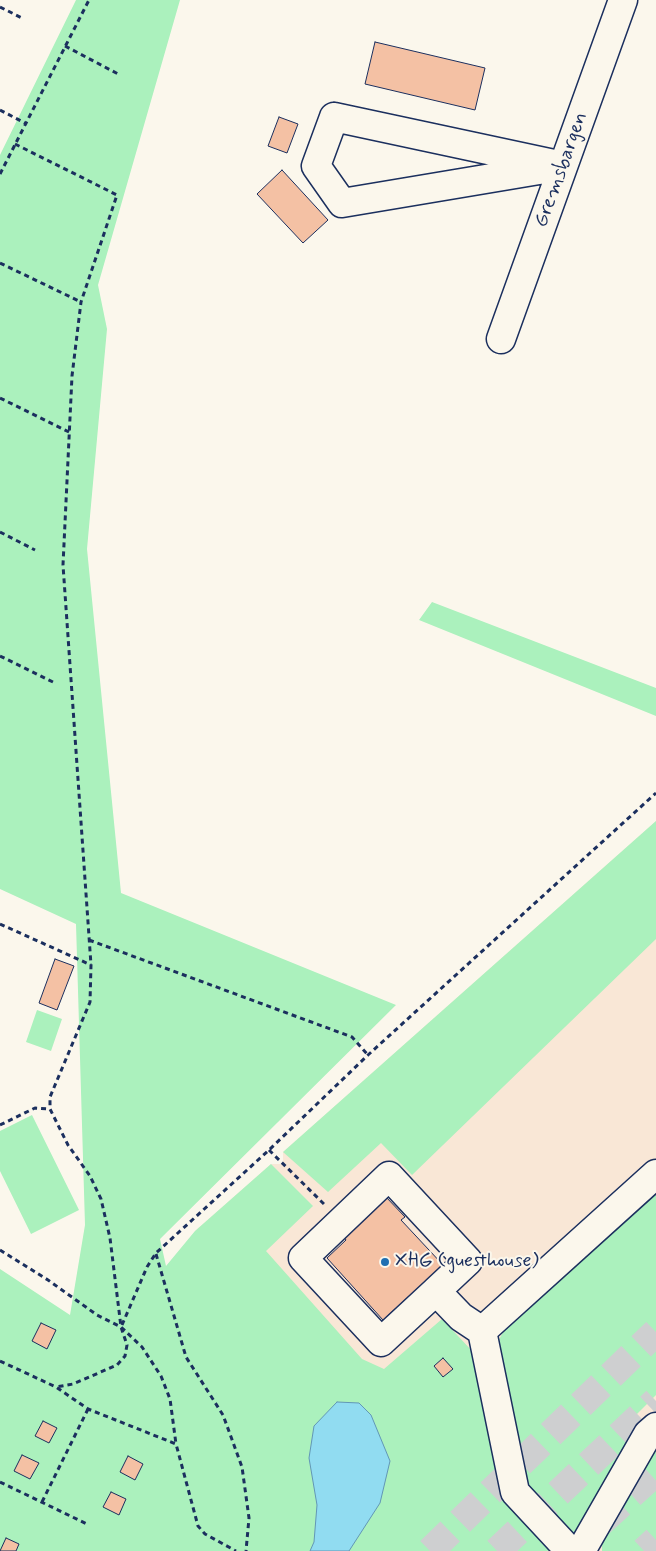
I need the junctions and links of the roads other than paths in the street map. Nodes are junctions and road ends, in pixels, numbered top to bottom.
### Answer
1 (623, 0) edge
2 (563, 166) junction
3 (502, 339) dead end
4 (656, 1174) edge
5 (436, 1291) junction
6 (482, 1331) junction
7 (656, 1427) edge
8 (570, 1551) edge
9 (580, 1551) edge

1 - 2 street, Gremsbargen
2 - 2 street
2 - 3 street, Gremsbargen
4 - 6 street
5 - 5 street
5 - 6 street
6 - 8 street
7 - 9 street

